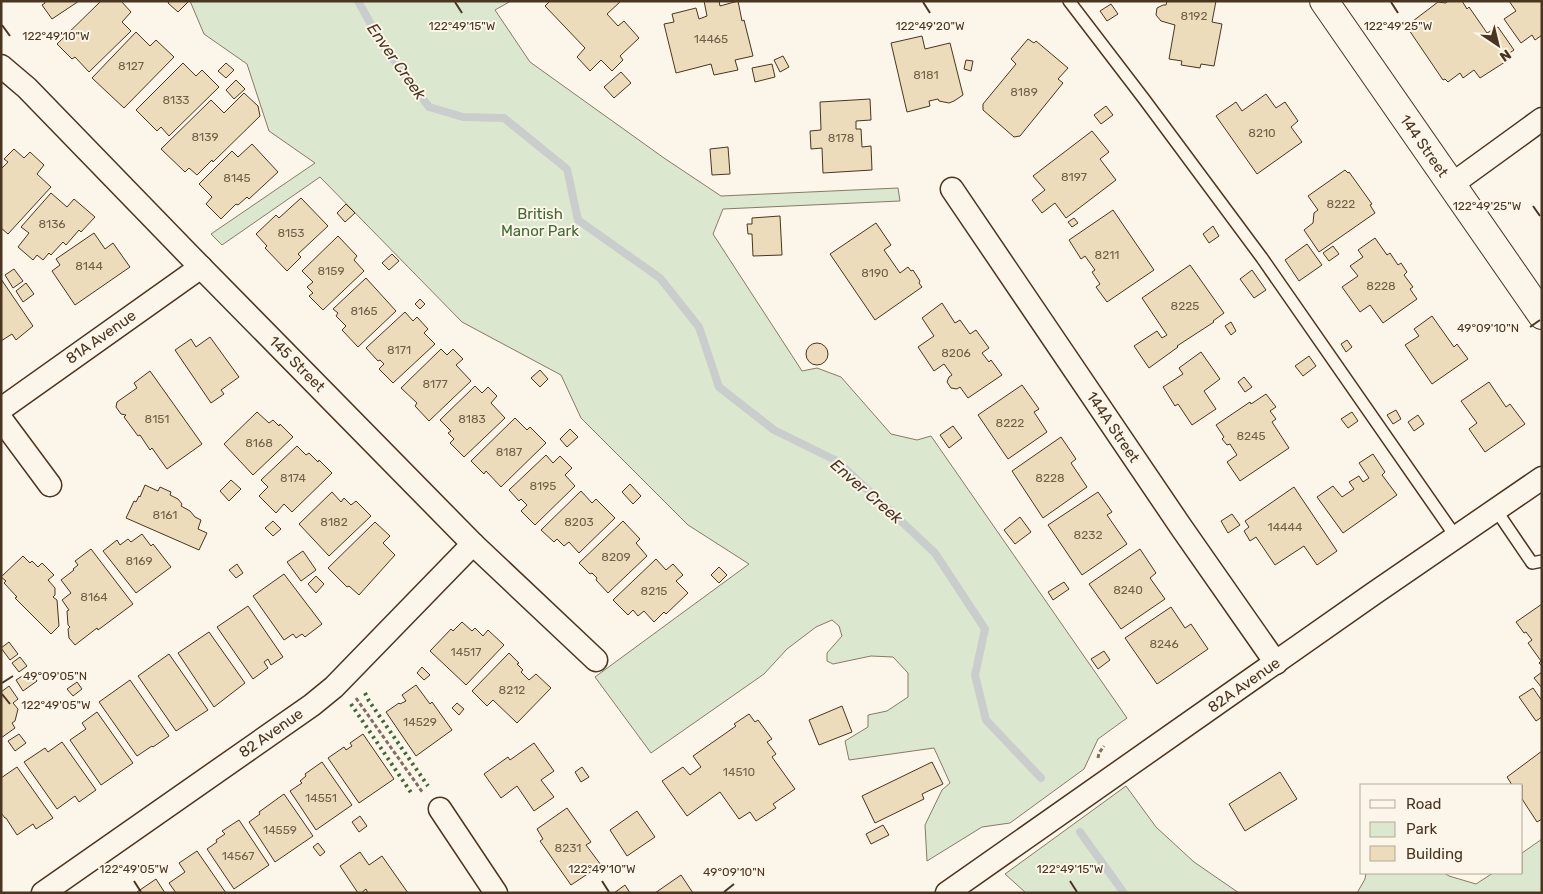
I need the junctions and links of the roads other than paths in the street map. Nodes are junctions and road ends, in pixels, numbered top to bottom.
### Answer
1 (1069, 1) edge
2 (1324, 1) edge
3 (1, 66) edge
4 (1542, 120) edge
5 (1451, 185) junction
6 (952, 189) dead end
7 (201, 267) junction
8 (1542, 315) edge
9 (1, 409) edge
10 (1, 419) edge
11 (1542, 478) edge
12 (50, 485) dead end
13 (1496, 510) junction
14 (1456, 537) junction
15 (473, 544) junction
16 (1542, 561) edge
17 (596, 660) dead end
18 (1276, 663) junction
19 (440, 810) dead end
20 (43, 893) edge
21 (496, 893) edge
22 (947, 893) edge

1 - 14 lane
2 - 5 main road, 144 Street
3 - 7 street, 145 Street
4 - 5 street
5 - 8 main road, 144 Street
6 - 18 street, 144A Street
7 - 9 street, 81A Avenue
7 - 15 street, 145 Street
10 - 12 street
11 - 13 street, 82A Avenue
13 - 14 street, 82A Avenue
13 - 16 lane
14 - 18 street, 82A Avenue
15 - 17 street, 145 Street
15 - 20 street, 82 Avenue
18 - 22 street, 82A Avenue
19 - 21 street

